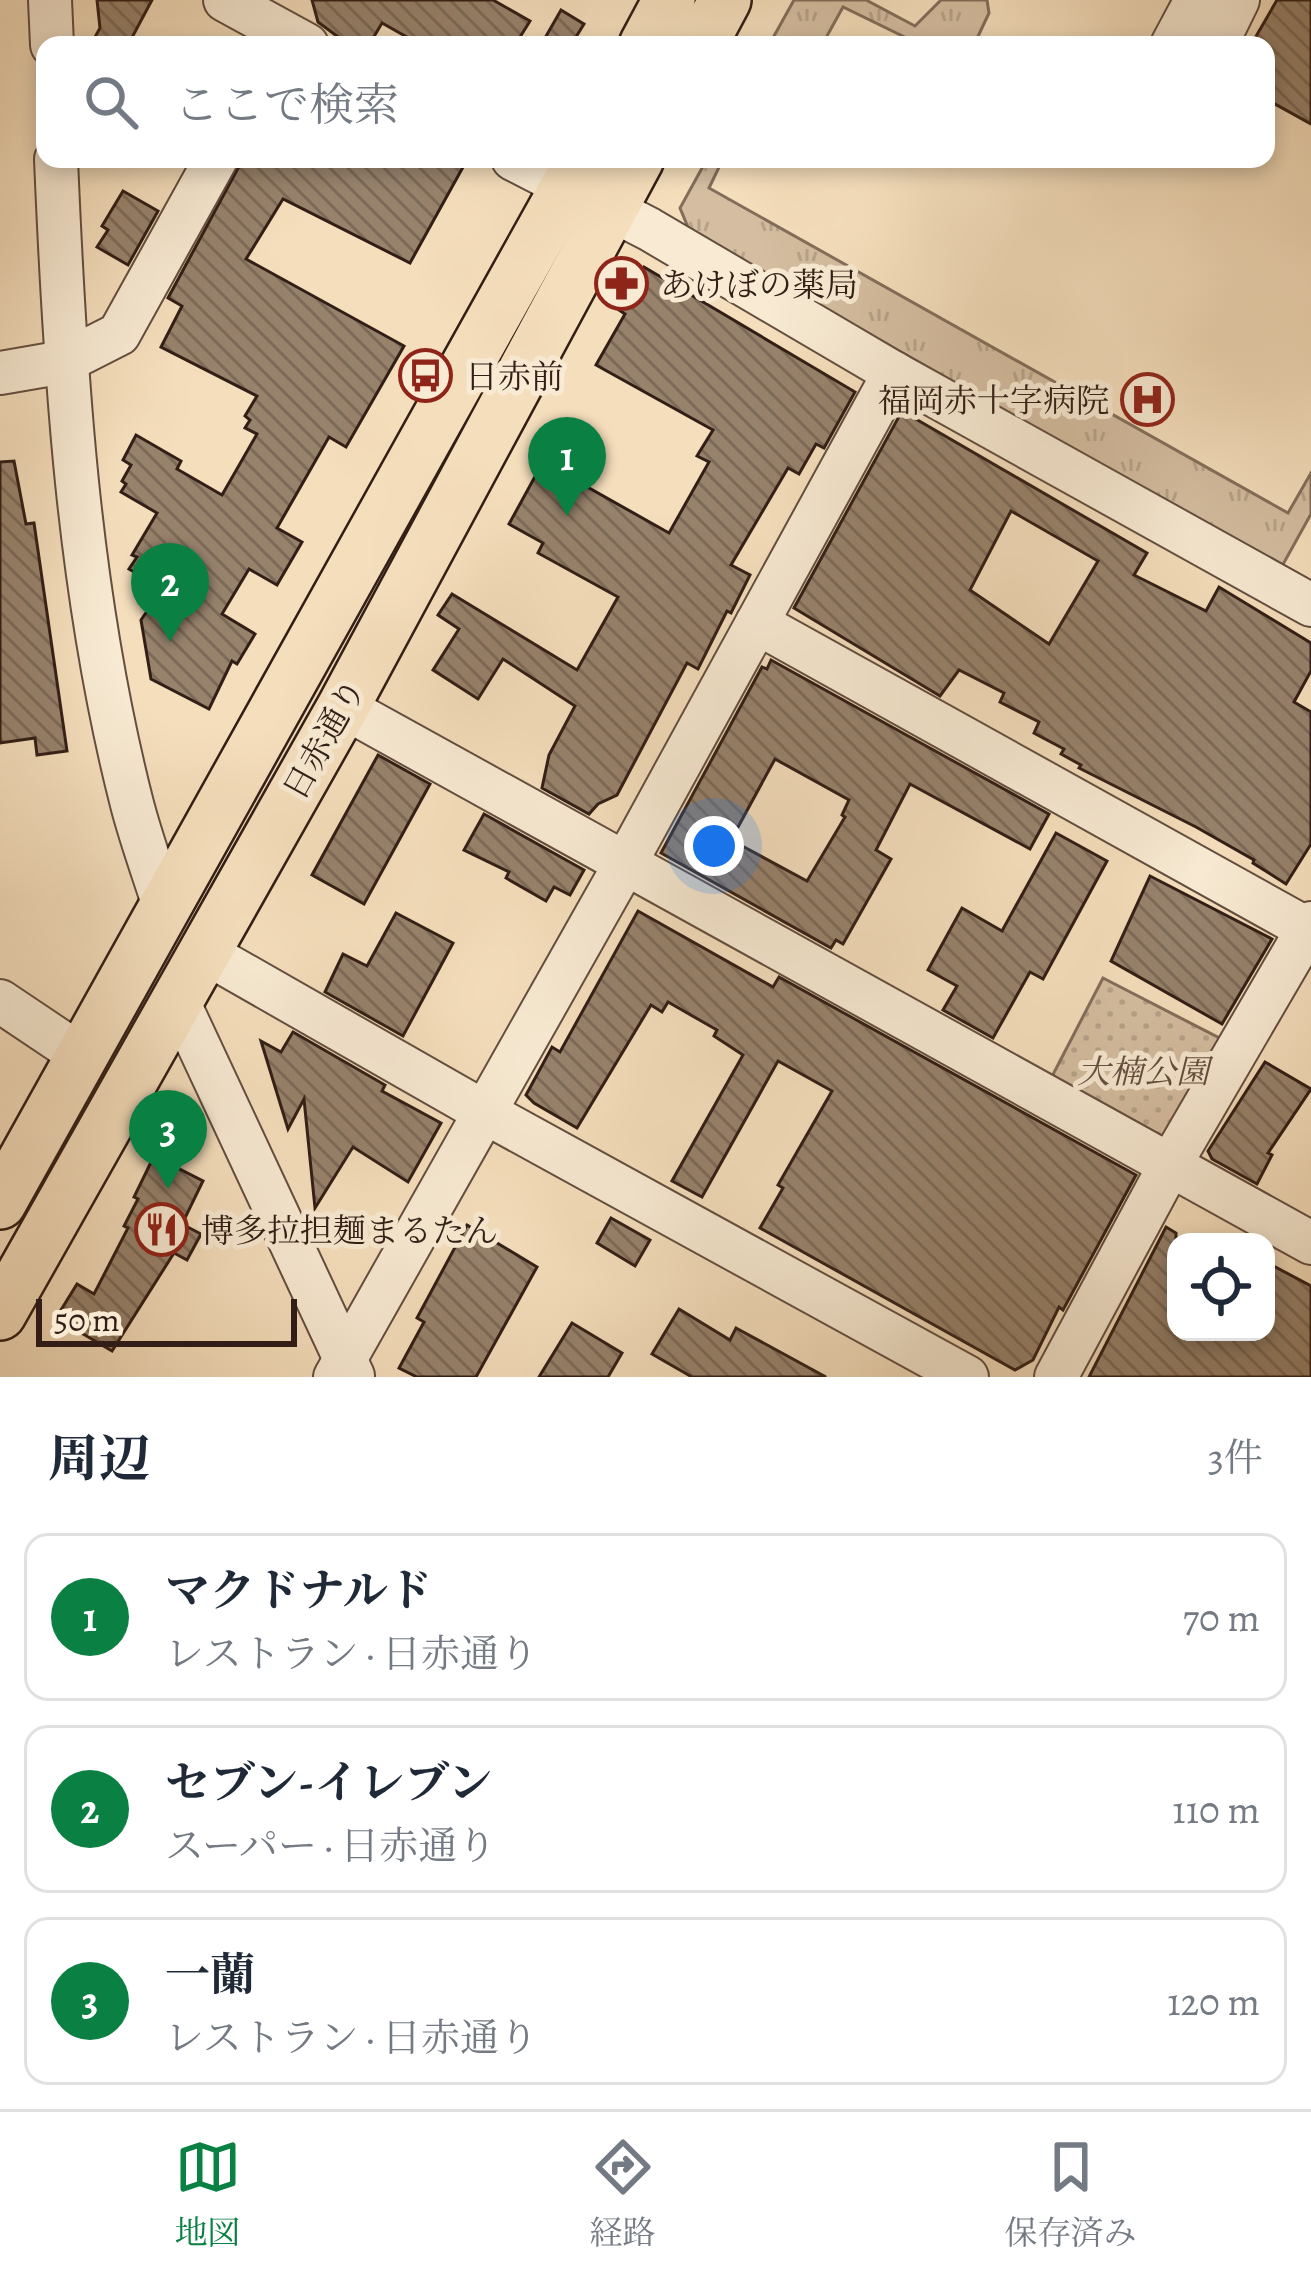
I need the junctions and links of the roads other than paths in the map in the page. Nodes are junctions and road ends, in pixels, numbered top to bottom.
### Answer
1 (50, 0) edge
2 (225, 0) edge
3 (669, 0) edge
4 (725, 0) edge
5 (1196, 0) edge
6 (1238, 0) edge
7 (294, 31) edge
8 (52, 36) edge
9 (650, 36) edge
10 (706, 36) edge
11 (1177, 36) edge
12 (1220, 36) edge
13 (56, 168) edge
14 (211, 168) edge
15 (633, 168) edge
16 (573, 174) edge
17 (611, 208) junction
18 (64, 362) junction
19 (0, 373) edge
20 (895, 373) junction
21 (1311, 604) edge
22 (757, 623) junction
23 (343, 707) junction
24 (625, 864) junction
25 (165, 909) junction
26 (1310, 928) edge
27 (204, 952) junction
28 (177, 999) junction
29 (0, 1001) edge
30 (82, 1056) junction
31 (485, 1113) junction
32 (1170, 1166) junction
33 (0, 1203) edge
34 (1311, 1243) edge
35 (0, 1313) edge
36 (344, 1372) edge
37 (968, 1377) edge
38 (1056, 1377) edge

1 - 8 street
2 - 7 street
3 - 9 main road
4 - 10 main road
5 - 11 street
6 - 12 street
13 - 18 street
14 - 18 street
15 - 17 main road, 日赤通り
16 - 17 street
16 - 25 main road, 日赤通り
17 - 20 street
17 - 23 main road, 日赤通り
18 - 19 street
18 - 25 street
20 - 21 street
20 - 22 street
22 - 24 street
22 - 26 street
23 - 24 street
23 - 27 main road, 日赤通り
24 - 31 street
24 - 32 street
25 - 30 main road, 日赤通り
26 - 32 street
27 - 28 main road, 日赤通り
27 - 31 street
28 - 35 main road, 日赤通り
28 - 36 street
29 - 30 street
30 - 33 main road, 日赤通り
31 - 36 street
31 - 37 street
32 - 34 street
32 - 38 street

